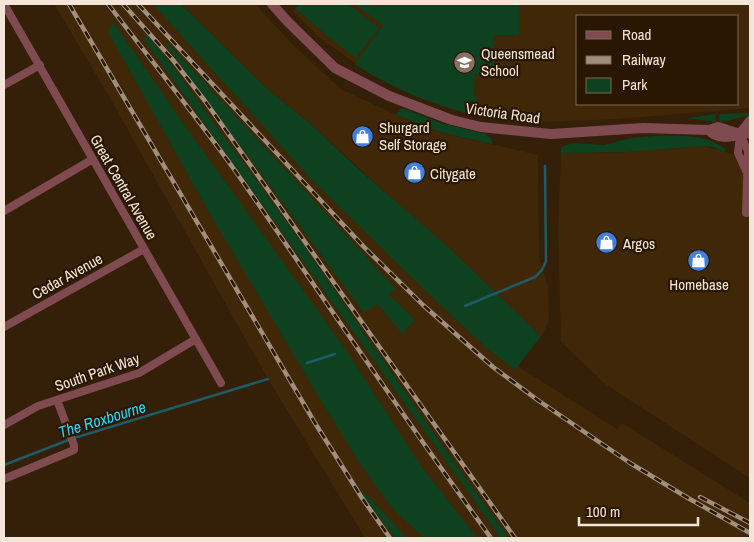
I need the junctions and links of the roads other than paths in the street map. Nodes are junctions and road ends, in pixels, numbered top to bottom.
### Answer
1 (4, 4) edge
2 (272, 4) edge
3 (40, 65) junction
4 (4, 85) edge
5 (750, 120) edge
6 (745, 134) edge
7 (93, 159) junction
8 (4, 211) edge
9 (746, 212) dead end
10 (144, 249) junction
11 (4, 327) edge
12 (196, 339) junction
13 (221, 383) dead end
14 (57, 400) junction
15 (4, 425) edge
16 (4, 479) edge

1 - 3 street, Great Central Avenue
2 - 6 street, Victoria Road
3 - 4 street
3 - 7 street, Great Central Avenue
5 - 6 street
6 - 9 street
7 - 8 street
7 - 10 street, Great Central Avenue
10 - 11 street, Cedar Avenue
10 - 12 street, Great Central Avenue
12 - 13 street, Great Central Avenue
12 - 14 street, South Park Way
14 - 15 street, South Park Way
14 - 16 street

